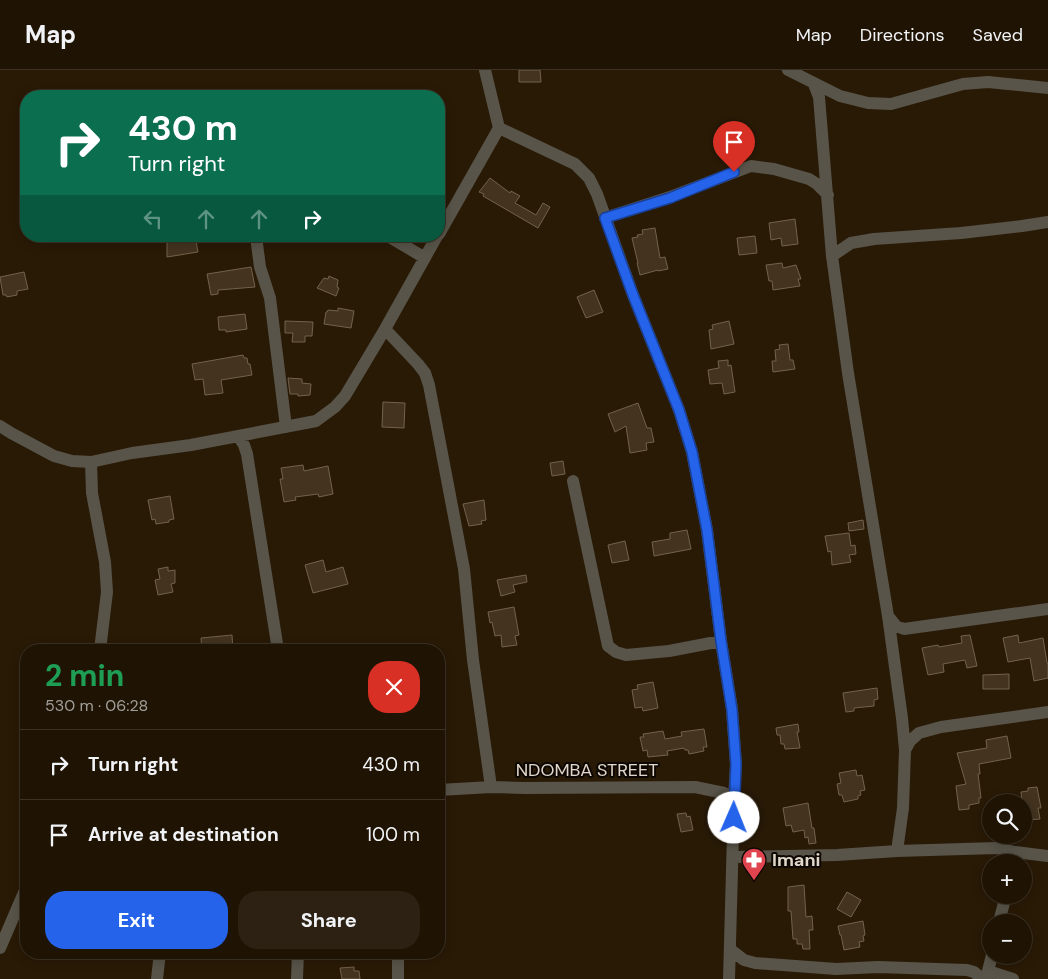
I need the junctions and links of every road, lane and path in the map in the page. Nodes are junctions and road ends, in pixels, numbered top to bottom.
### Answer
1 (485, 70) edge
2 (788, 70) edge
3 (814, 84) junction
4 (1048, 88) edge
5 (499, 128) junction
6 (828, 195) junction
7 (605, 218) junction
8 (1048, 222) edge
9 (445, 223) edge
10 (257, 242) edge
11 (398, 242) edge
12 (434, 242) edge
13 (832, 256) junction
14 (425, 258) junction
15 (385, 329) junction
16 (0, 426) edge
17 (286, 427) junction
18 (238, 436) junction
19 (91, 462) junction
20 (573, 481) dead end
21 (1048, 609) edge
22 (888, 616) junction
23 (904, 629) junction
24 (721, 641) junction
25 (892, 641) junction
26 (101, 644) edge
27 (277, 644) edge
28 (1048, 712) edge
29 (902, 718) junction
30 (919, 733) junction
31 (906, 750) junction
32 (491, 787) junction
33 (445, 790) edge
34 (734, 798) junction
35 (897, 851) junction
36 (1008, 854) edge
37 (1032, 856) edge
38 (1048, 856) edge
39 (733, 857) junction
40 (20, 902) edge
41 (0, 948) edge
42 (730, 950) junction
43 (159, 959) edge
44 (298, 959) edge
45 (398, 959) edge
46 (989, 964) edge
47 (837, 974) edge
48 (985, 976) edge
49 (157, 979) edge
50 (297, 979) edge
51 (398, 979) edge
52 (729, 979) edge
53 (1013, 979) edge

1 - 5 street
2 - 3 street
3 - 4 street
3 - 6 street
5 - 7 street
5 - 9 street
6 - 7 street
6 - 13 street
7 - 24 street
8 - 13 street
10 - 17 street
11 - 14 street
12 - 14 street
13 - 22 street
14 - 15 street
15 - 17 street
15 - 32 street
16 - 19 street
17 - 18 street
18 - 19 street
18 - 27 street
19 - 26 street
20 - 24 street
21 - 23 street
22 - 23 street
22 - 25 street
23 - 25 street
24 - 34 street
25 - 29 street
28 - 30 street
29 - 30 street
29 - 31 street
30 - 31 street
31 - 35 street
32 - 33 street, NDOMBA STREET
32 - 34 street, NDOMBA STREET
34 - 39 street
35 - 36 street
35 - 39 street
37 - 38 street
39 - 42 street
40 - 41 street
42 - 47 street
42 - 52 street
43 - 49 street
44 - 50 street
45 - 51 street
46 - 48 street
47 - 48 street
48 - 53 street

